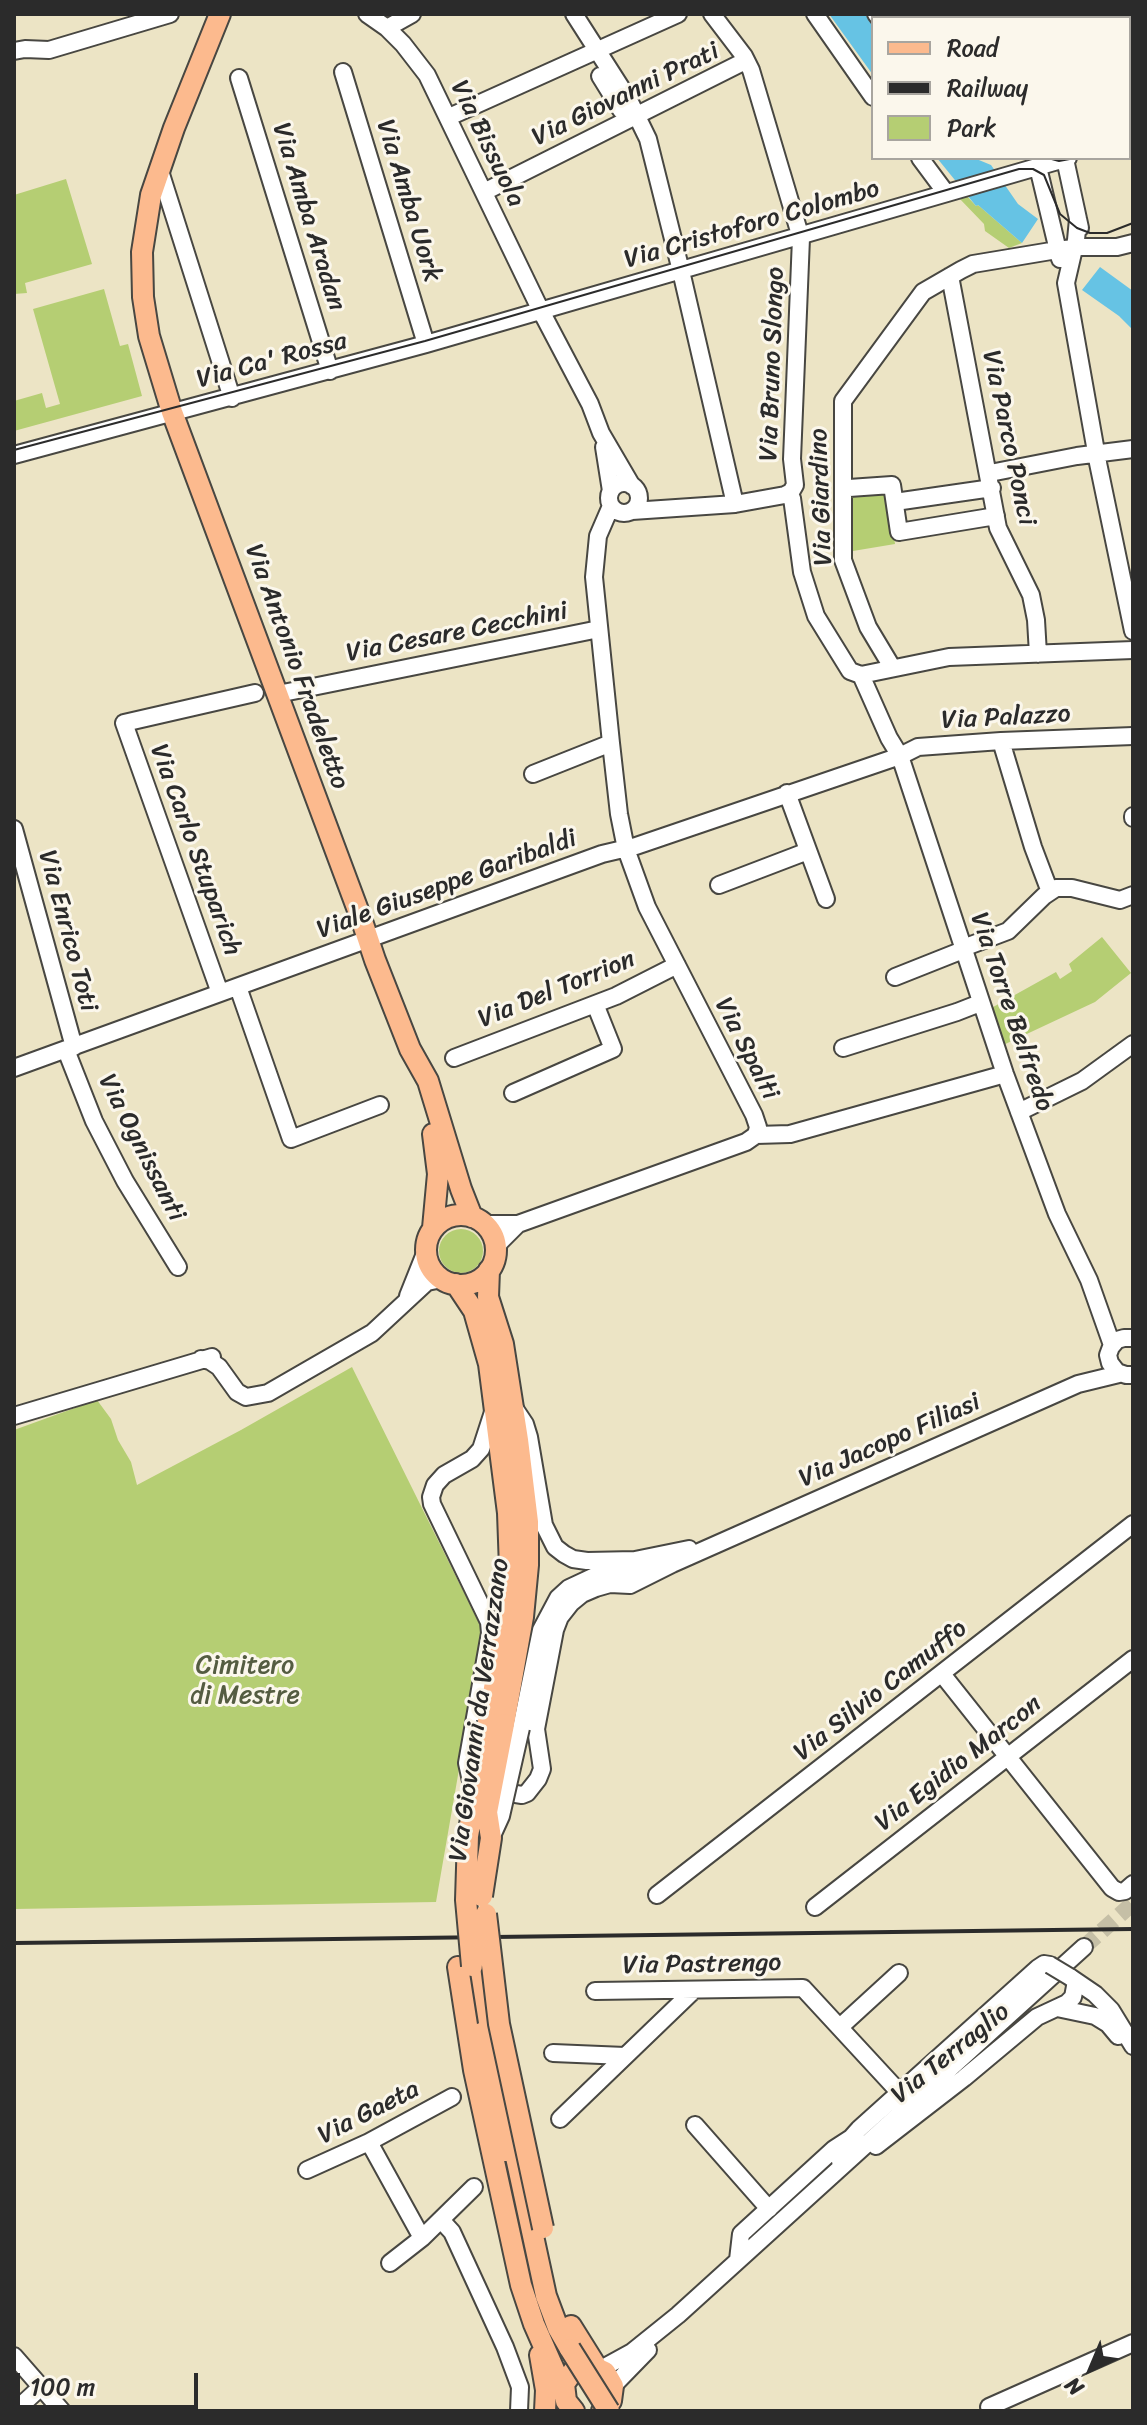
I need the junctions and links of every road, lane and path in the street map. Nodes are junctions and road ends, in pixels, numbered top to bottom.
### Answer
1 (170, 14) edge
2 (220, 14) edge
3 (367, 14) edge
4 (412, 14) edge
5 (574, 14) edge
6 (678, 14) edge
7 (712, 14) edge
8 (815, 14) edge
9 (387, 28) junction
10 (597, 50) junction
11 (14, 51) edge
12 (745, 61) junction
13 (343, 72) dead end
14 (239, 78) dead end
15 (871, 94) edge
16 (449, 117) junction
17 (638, 117) junction
18 (921, 160) edge
19 (1067, 160) edge
20 (1040, 164) edge
21 (159, 168) junction
22 (484, 192) junction
23 (946, 193) junction
24 (800, 236) junction
25 (1133, 243) edge
26 (1073, 248) junction
27 (681, 271) junction
28 (950, 276) junction
29 (541, 311) junction
30 (426, 344) junction
31 (330, 371) junction
32 (232, 398) junction
33 (172, 412) junction
34 (601, 433) junction
35 (1133, 449) edge
36 (1097, 453) junction
37 (14, 455) edge
38 (991, 481) junction
39 (844, 486) junction
40 (634, 488) junction
41 (894, 494) junction
42 (792, 495) junction
43 (735, 504) junction
44 (619, 505) junction
45 (681, 508) junction
46 (996, 516) junction
47 (599, 629) junction
48 (1133, 631) edge
49 (1133, 650) edge
50 (1038, 654) junction
51 (887, 660) junction
52 (861, 675) junction
53 (255, 693) dead end
54 (278, 694) junction
55 (1133, 736) edge
56 (1001, 741) junction
57 (611, 743) junction
58 (895, 749) junction
59 (533, 774) dead end
60 (787, 793) junction
61 (14, 829) edge
62 (626, 849) junction
63 (808, 851) junction
64 (719, 885) dead end
65 (22, 890) edge
66 (1050, 892) junction
67 (1133, 895) edge
68 (826, 899) dead end
69 (369, 941) junction
70 (963, 949) junction
71 (677, 965) junction
72 (895, 977) dead end
73 (238, 987) junction
74 (220, 993) junction
75 (980, 1003) junction
76 (595, 1004) junction
77 (1133, 1044) edge
78 (70, 1048) junction
79 (843, 1048) dead end
80 (410, 1049) junction
81 (454, 1058) dead end
82 (14, 1068) edge
83 (1005, 1074) junction
84 (513, 1093) dead end
85 (380, 1105) dead end
86 (1019, 1112) junction
87 (756, 1135) junction
88 (478, 1220) junction
89 (518, 1224) junction
90 (433, 1228) junction
91 (496, 1250) junction
92 (426, 1251) junction
93 (178, 1267) dead end
94 (489, 1270) junction
95 (1089, 1280) junction
96 (449, 1282) junction
97 (408, 1297) junction
98 (1130, 1337) edge
99 (1110, 1348) junction
100 (1128, 1376) edge
101 (1075, 1385) junction
102 (504, 1406) junction
103 (14, 1416) edge
104 (1133, 1524) edge
105 (722, 1542) junction
106 (672, 1564) junction
107 (1133, 1659) edge
108 (942, 1674) junction
109 (504, 1725) junction
110 (1009, 1756) junction
111 (468, 1836) junction
112 (1129, 1888) edge
113 (657, 1895) dead end
114 (474, 1898) junction
115 (815, 1907) dead end
116 (1084, 1947) tunnel mouth
117 (470, 1966) junction
118 (899, 1973) dead end
119 (1073, 1979) junction
120 (694, 1990) junction
121 (595, 1991) dead end
122 (1057, 2008) junction
123 (840, 2027) junction
124 (1133, 2048) edge
125 (553, 2053) dead end
126 (625, 2056) junction
127 (900, 2093) junction
128 (452, 2097) dead end
129 (560, 2119) dead end
130 (695, 2125) dead end
131 (851, 2138) junction
132 (369, 2142) junction
133 (307, 2170) dead end
134 (831, 2176) junction
135 (474, 2187) dead end
136 (769, 2209) junction
137 (441, 2220) junction
138 (422, 2238) junction
139 (738, 2260) junction
140 (390, 2263) dead end
141 (534, 2324) junction
142 (1133, 2343) edge
143 (14, 2356) edge
144 (41, 2387) junction
145 (607, 2395) edge
146 (563, 2402) edge
147 (989, 2407) dead end
148 (15, 2411) edge
149 (62, 2411) edge
150 (519, 2411) edge
151 (545, 2411) edge

1 - 11 street
2 - 21 main road, Via Antonio Fradeletto
3 - 9 street, Via Bissuola
4 - 9 street
5 - 10 street
6 - 10 street
7 - 12 street, Via Bruno Slongo
8 - 15 street
9 - 16 street, Via Bissuola
10 - 16 street
10 - 17 street
12 - 17 street, Via Giovanni Prati
12 - 24 street, Via Bruno Slongo
13 - 30 street, Via Amba Uork
14 - 31 street, Via Amba Aradan
16 - 22 street, Via Bissuola
17 - 22 street, Via Giovanni Prati
17 - 27 street
18 - 23 street
19 - 26 street
20 - 23 street, Via Cristoforo Colombo
20 - 26 street
21 - 32 street
21 - 33 main road, Via Antonio Fradeletto
22 - 29 street, Via Bissuola
23 - 24 street, Via Cristoforo Colombo
24 - 27 street, Via Cristoforo Colombo
24 - 42 street, Via Bruno Slongo
25 - 26 street, Via Giardino
26 - 28 street, Via Giardino
26 - 36 street
27 - 29 street, Via Cristoforo Colombo
27 - 43 street
28 - 38 street, Via Parco Ponci
28 - 39 street, Via Giardino
29 - 30 street, Via Ca' Rossa
29 - 34 street, Via Bissuola
30 - 31 street, Via Ca' Rossa
31 - 32 street, Via Ca' Rossa
32 - 33 street, Via Ca' Rossa
33 - 37 street, Via Ca' Rossa
33 - 54 main road, Via Antonio Fradeletto
34 - 40 street
34 - 44 street
35 - 36 street
36 - 38 street
36 - 48 street
38 - 41 street
38 - 46 street, Via Parco Ponci
39 - 41 street
39 - 51 street, Via Giardino
40 - 44 street
40 - 44 street
40 - 45 street
41 - 46 street
42 - 43 street
42 - 52 street, Via Bruno Slongo
43 - 45 street
44 - 45 street
44 - 47 street, Via Spalti
46 - 50 street, Via Parco Ponci
47 - 54 street, Via Cesare Cecchini
47 - 57 street, Via Spalti
49 - 50 street
50 - 51 street
51 - 52 street
52 - 58 street, Via Torre Belfredo
53 - 74 street, Via Carlo Stuparich
54 - 69 main road, Via Antonio Fradeletto
55 - 56 street, Via Palazzo
56 - 58 street, Via Palazzo
56 - 66 street
57 - 59 street
57 - 62 street, Via Spalti
58 - 60 street, Viale Giuseppe Garibaldi
58 - 70 street, Via Torre Belfredo
60 - 62 street, Viale Giuseppe Garibaldi
60 - 63 street
61 - 65 street, Via Enrico Toti
62 - 69 street, Viale Giuseppe Garibaldi
62 - 71 street, Via Spalti
63 - 64 street
63 - 68 street
65 - 78 street, Via Enrico Toti
66 - 67 street
66 - 70 street
69 - 73 street, Viale Giuseppe Garibaldi
69 - 80 main road
70 - 72 street
70 - 75 street, Via Torre Belfredo
71 - 76 street, Via Del Torrion
71 - 87 street, Via Spalti
73 - 74 street, Viale Giuseppe Garibaldi
73 - 85 street
74 - 78 street, Viale Giuseppe Garibaldi
75 - 79 street
75 - 83 street, Via Torre Belfredo
76 - 81 street, Via Del Torrion
76 - 84 street
77 - 86 street
78 - 82 street, Viale Giuseppe Garibaldi
78 - 93 street, Via Ognissanti
80 - 88 main road
80 - 90 main road
83 - 86 street, Via Torre Belfredo
83 - 87 street, Via Spalti
86 - 95 street, Via Torre Belfredo
87 - 89 street
88 - 89 street
88 - 90 main road
88 - 91 main road
89 - 91 street
90 - 92 main road
91 - 94 main road
92 - 96 main road
92 - 97 street
94 - 96 main road
94 - 102 main road, Via Giovanni da Verrazzano
95 - 98 street, Via Torre Belfredo
95 - 99 street, Via Torre Belfredo
96 - 97 street
96 - 102 main road, Via Giovanni da Verrazzano
97 - 103 street
98 - 99 street, Via Jacopo Filiasi
99 - 100 street, Via Torre Belfredo
99 - 101 street, Via Jacopo Filiasi
100 - 101 street, Via Jacopo Filiasi
101 - 105 street, Via Jacopo Filiasi
102 - 105 street
102 - 106 street
102 - 109 main road, Via Giovanni da Verrazzano
104 - 108 street, Via Silvio Camuffo
105 - 106 street
106 - 109 street
107 - 110 street, Via Egidio Marcon
108 - 110 street
108 - 113 street, Via Silvio Camuffo
109 - 111 main road, Via Giovanni da Verrazzano, bridge
109 - 114 main road, Via Giovanni da Verrazzano, bridge
110 - 112 street
110 - 115 street, Via Egidio Marcon
111 - 114 main road, Via Giovanni da Verrazzano, bridge
111 - 117 main road, bridge
114 - 117 main road, bridge
114 - 117 main road, Via Giovanni da Verrazzano
114 - 145 main road, bridge
116 - 134 street, Via Terraglio
117 - 141 main road
117 - 145 main road
118 - 123 street
119 - 122 street, Via Terraglio
119 - 124 street
119 - 127 street, Via Terraglio, bridge
120 - 121 street, Via Pastrengo
120 - 123 street, Via Pastrengo
120 - 126 street
122 - 124 street
122 - 134 street, Via Terraglio
123 - 127 street, Via Pastrengo
125 - 126 street
126 - 129 street
127 - 131 street, Via Terraglio
128 - 132 street, Via Gaeta
130 - 136 street
131 - 134 street, Via Terraglio
131 - 136 street, Via Terraglio
132 - 133 street, Via Gaeta
132 - 138 street
134 - 139 street, Via Terraglio
135 - 137 street
136 - 139 street, Via Terraglio
137 - 138 street
137 - 150 street
138 - 140 street
139 - 145 street, Via Terraglio
141 - 146 main road
141 - 151 main road
142 - 147 street
143 - 144 street
144 - 148 street
144 - 149 street
145 - 146 main road

